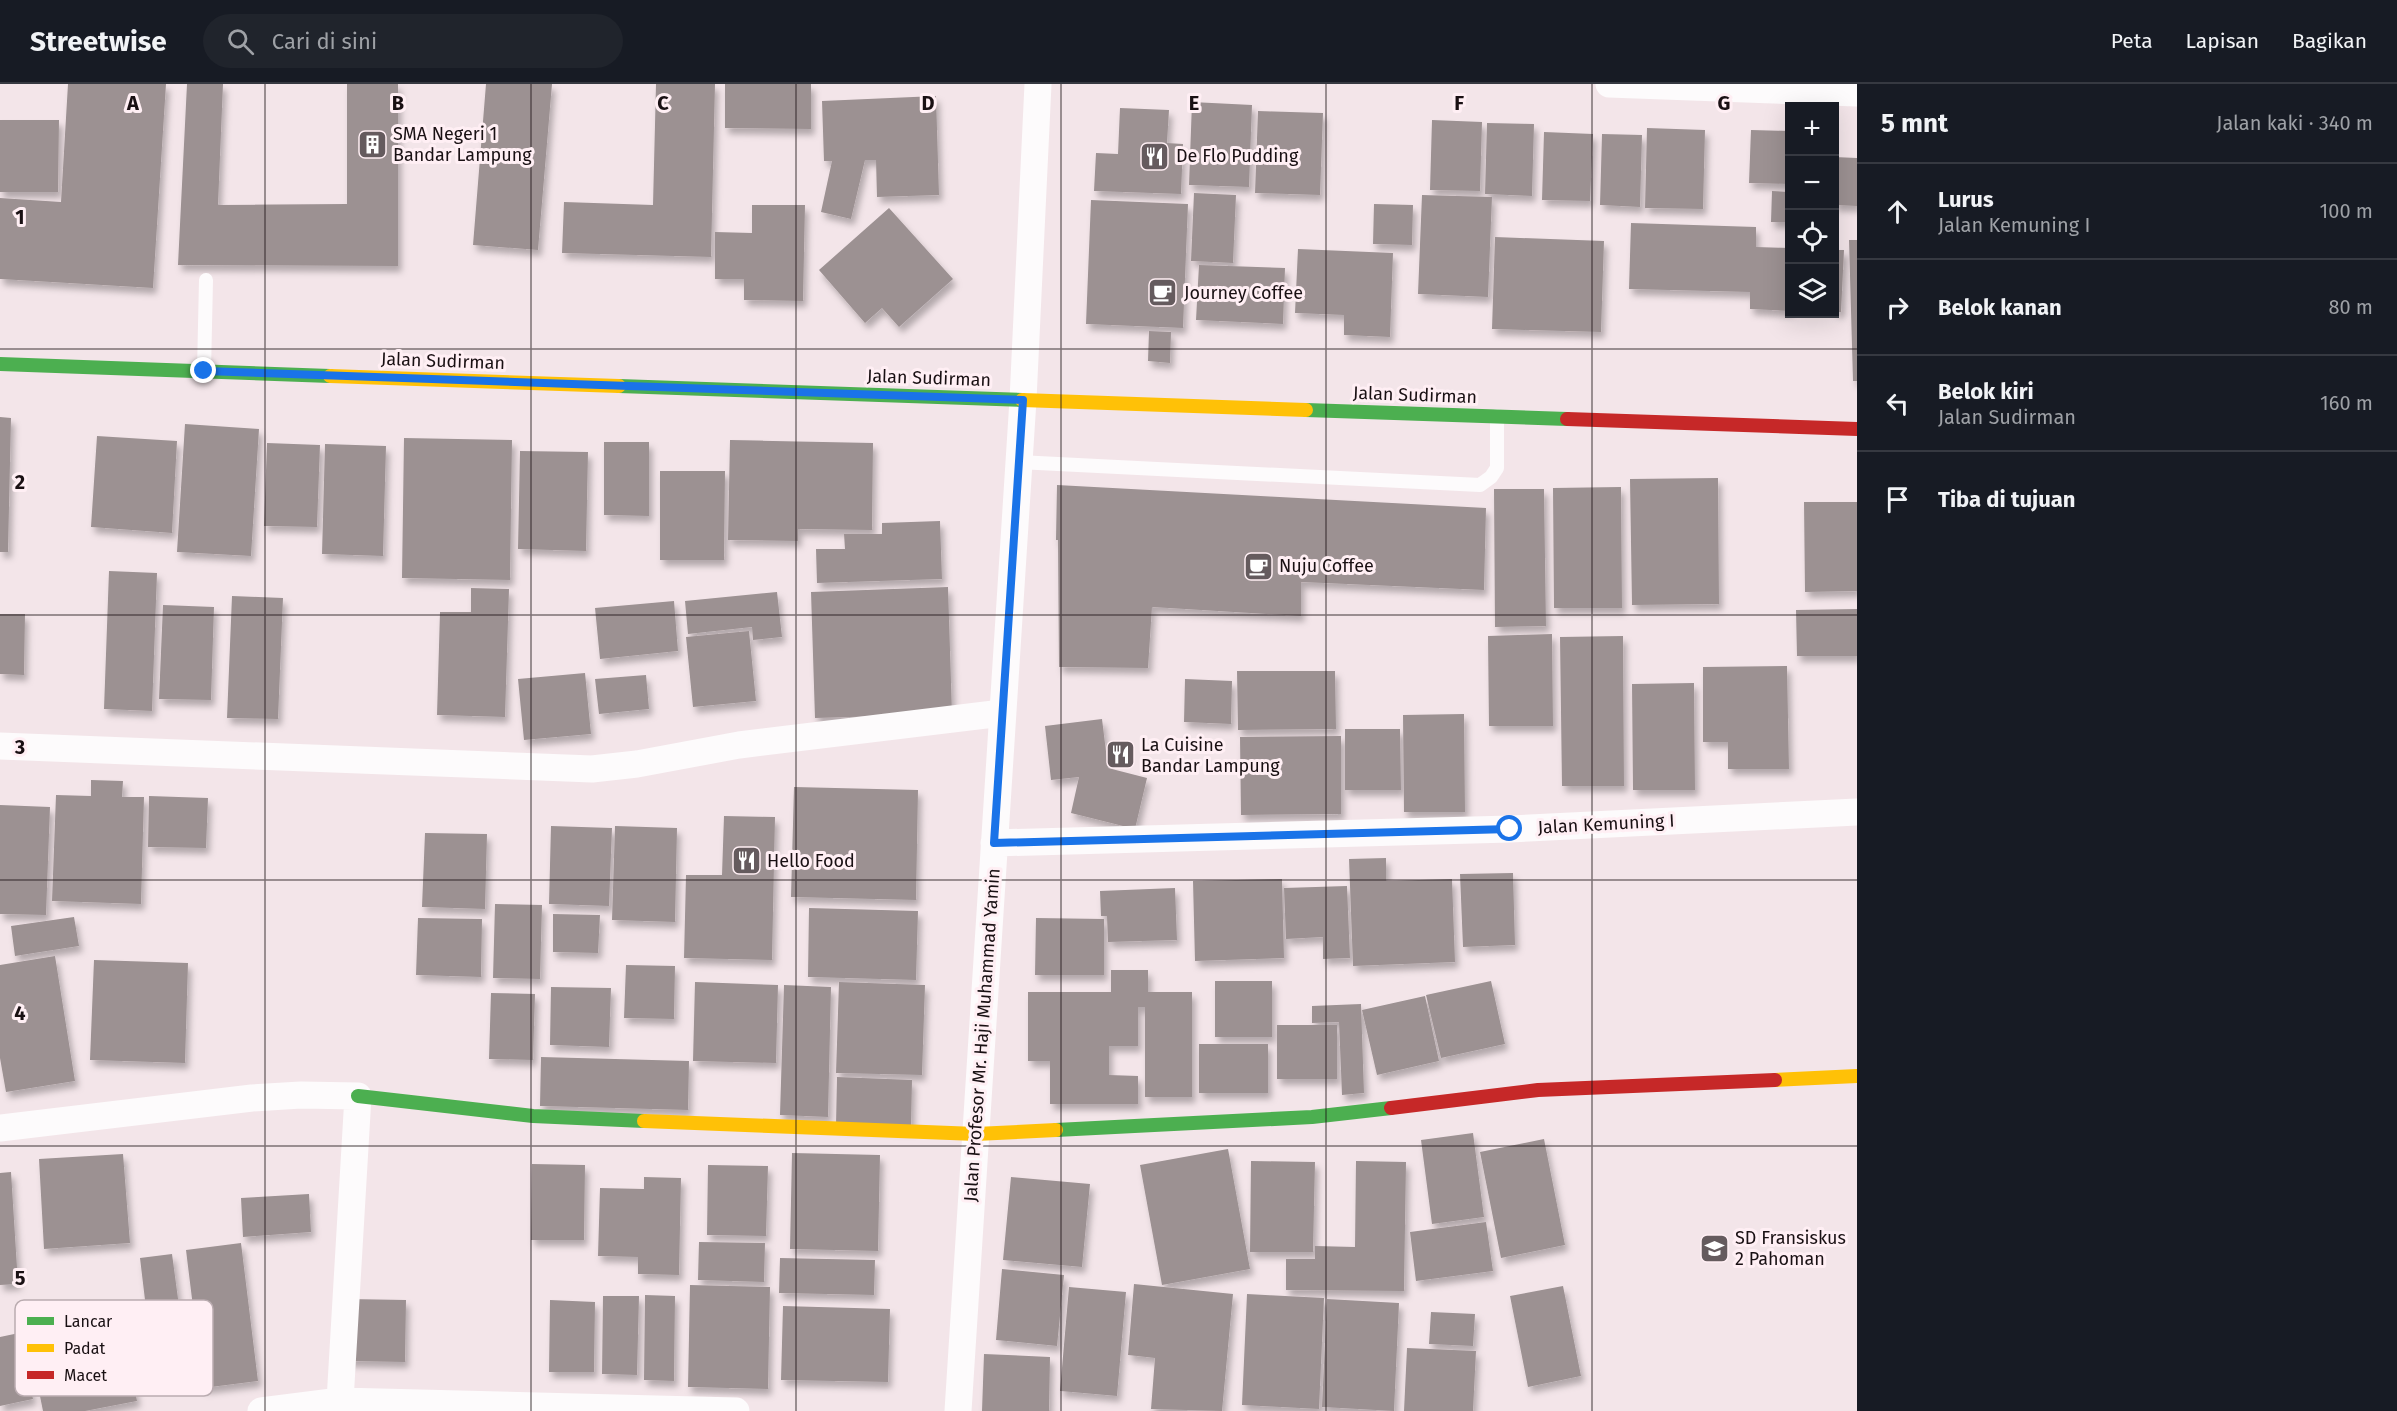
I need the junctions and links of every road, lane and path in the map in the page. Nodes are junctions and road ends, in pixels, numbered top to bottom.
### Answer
1 (1038, 84) edge
2 (1609, 84) edge
3 (1857, 93) edge
4 (206, 280) dead end
5 (0, 364) edge
6 (204, 371) junction
7 (1023, 400) junction
8 (1497, 416) junction
9 (1857, 429) edge
10 (1018, 462) junction
11 (1002, 713) junction
12 (0, 746) edge
13 (1857, 812) edge
14 (994, 843) junction
15 (1857, 1076) edge
16 (358, 1096) junction
17 (0, 1128) edge
18 (976, 1134) junction
19 (355, 1405) edge
20 (261, 1411) edge
21 (736, 1411) edge
22 (958, 1411) edge

1 - 7 street, Jalan Profesor Mr. Haji Muhammad Yamin
2 - 3 street
4 - 6 lane
5 - 6 main road, Jalan Sudirman
6 - 7 main road, Jalan Sudirman
7 - 8 main road, Jalan Sudirman
7 - 10 street, Jalan Profesor Mr. Haji Muhammad Yamin
8 - 9 main road, Jalan Sudirman
8 - 10 lane
10 - 11 street, Jalan Profesor Mr. Haji Muhammad Yamin
11 - 12 street
11 - 14 street, Jalan Profesor Mr. Haji Muhammad Yamin
13 - 14 street, Jalan Kemuning I
14 - 18 street, Jalan Profesor Mr. Haji Muhammad Yamin
15 - 18 main road
16 - 17 street
16 - 18 main road
16 - 19 street
18 - 22 street, Jalan Profesor Mr. Haji Muhammad Yamin
19 - 20 street
19 - 21 street

